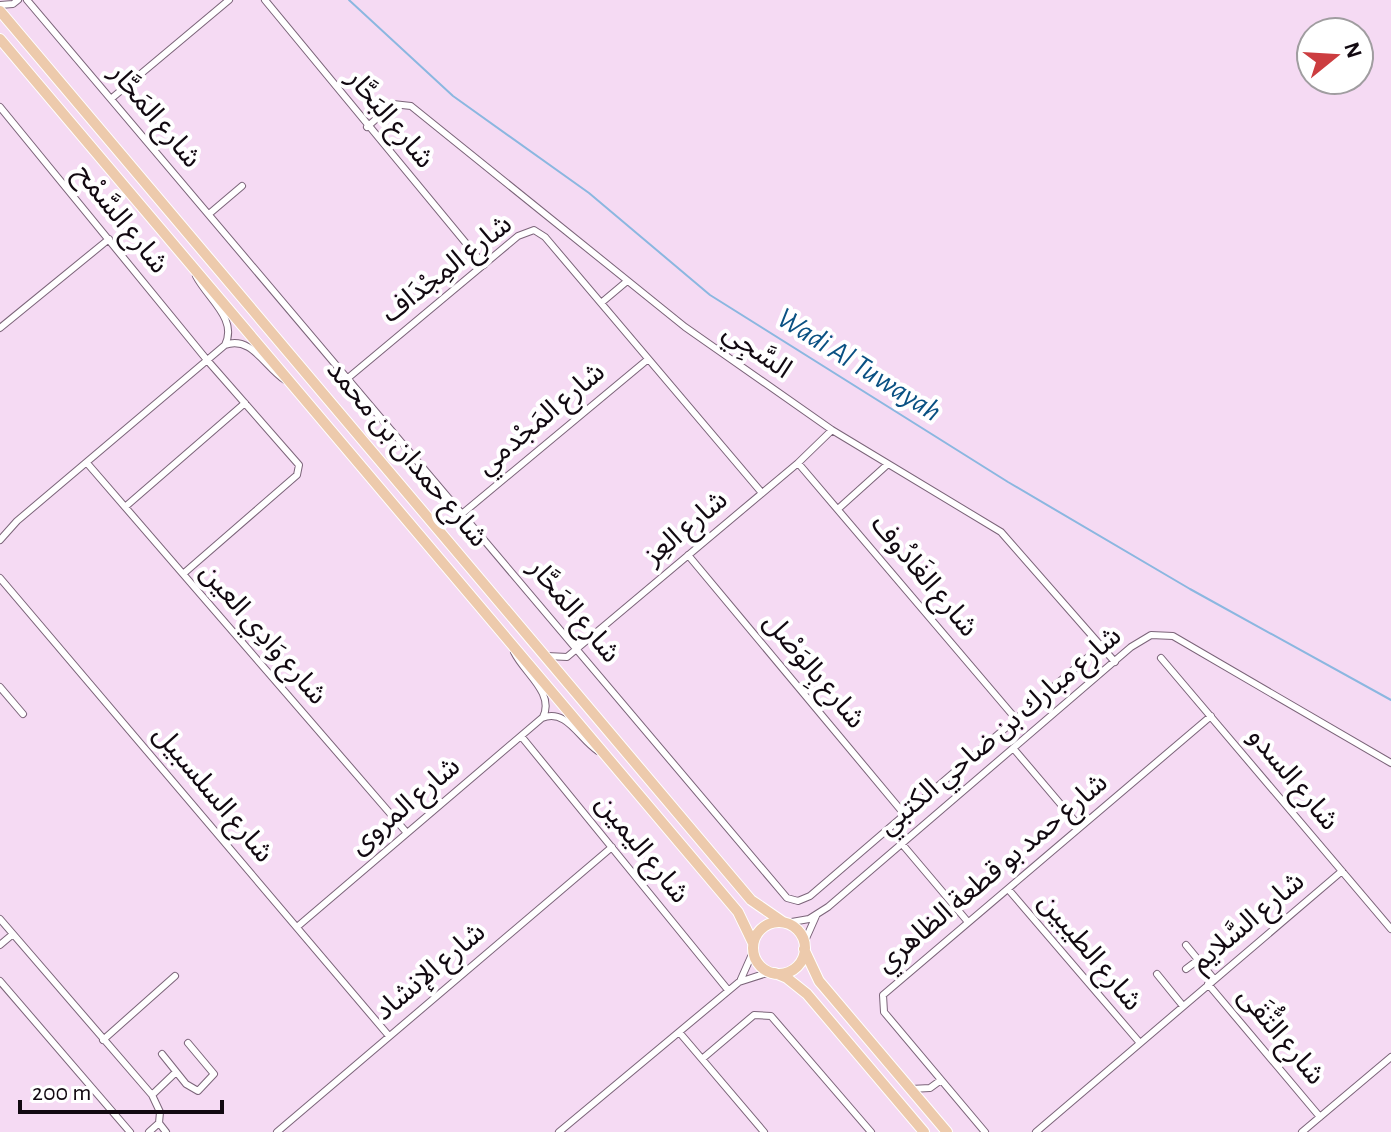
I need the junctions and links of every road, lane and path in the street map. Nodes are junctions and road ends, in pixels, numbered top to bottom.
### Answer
1 (27, 0) edge
2 (229, 0) edge
3 (265, 0) edge
4 (15, 2) edge
5 (0, 5) edge
6 (0, 11) edge
7 (9, 23) junction
8 (0, 39) edge
9 (112, 98) junction
10 (0, 107) edge
11 (367, 127) junction
12 (242, 186) dead end
13 (209, 214) junction
14 (109, 239) junction
15 (484, 265) junction
16 (191, 266) junction
17 (626, 282) junction
18 (601, 303) junction
19 (0, 328) edge
20 (225, 345) junction
21 (207, 360) junction
22 (647, 360) junction
23 (348, 378) junction
24 (291, 384) junction
25 (245, 403) junction
26 (832, 430) junction
27 (87, 463) junction
28 (798, 463) junction
29 (888, 464) junction
30 (762, 493) junction
31 (125, 507) junction
32 (838, 509) junction
33 (463, 513) junction
34 (8, 529) junction
35 (0, 533) edge
36 (0, 540) edge
37 (688, 555) junction
38 (183, 574) junction
39 (1, 577) edge
40 (511, 641) junction
41 (1101, 646) junction
42 (577, 648) junction
43 (547, 656) junction
44 (567, 657) junction
45 (1161, 658) dead end
46 (1115, 662) junction
47 (563, 678) junction
48 (0, 687) edge
49 (23, 714) dead end
50 (1211, 716) junction
51 (542, 718) junction
52 (1016, 719) junction
53 (521, 736) junction
54 (1013, 748) junction
55 (605, 754) junction
56 (1391, 763) edge
57 (960, 768) junction
58 (973, 782) junction
59 (905, 815) junction
60 (1080, 827) junction
61 (407, 833) junction
62 (902, 844) junction
63 (612, 847) junction
64 (1342, 871) junction
65 (1008, 889) junction
66 (816, 916) junction
67 (0, 919) edge
68 (784, 922) junction
69 (968, 922) junction
70 (297, 927) junction
71 (1391, 929) edge
72 (13, 934) junction
73 (0, 945) edge
74 (1186, 945) dead end
75 (804, 946) junction
76 (753, 947) junction
77 (1198, 960) junction
78 (1186, 969) dead end
79 (773, 973) junction
80 (1157, 974) dead end
81 (175, 976) dead end
82 (0, 981) edge
83 (739, 982) junction
84 (1211, 982) junction
85 (728, 990) junction
86 (1183, 1006) junction
87 (679, 1032) junction
88 (389, 1036) junction
89 (103, 1040) junction
90 (188, 1043) dead end
91 (1140, 1043) junction
92 (162, 1054) dead end
93 (1391, 1057) edge
94 (702, 1059) junction
95 (176, 1072) junction
96 (941, 1080) junction
97 (930, 1088) junction
98 (911, 1089) junction
99 (152, 1095) junction
100 (926, 1107) junction
101 (1320, 1117) junction
102 (159, 1123) junction
103 (130, 1132) edge
104 (149, 1132) edge
105 (166, 1132) edge
106 (277, 1132) edge
107 (559, 1132) edge
108 (764, 1132) edge
109 (871, 1132) edge
110 (924, 1132) edge
111 (947, 1132) edge
112 (985, 1132) edge
113 (1036, 1132) edge
114 (1302, 1132) edge

1 - 9 street, شارع المَحَّار
2 - 9 street
3 - 11 street, شارع البَحَّار
4 - 5 street
4 - 7 street
6 - 7 main road, شارع حمدان بن محمد
7 - 43 main road, شارع حمدان بن محمد
8 - 16 main road, شارع حمدان بن محمد
9 - 13 street, شارع المَحَّار
10 - 14 street, شارع السَّمْح
11 - 15 street, شارع البَحَّار
11 - 17 street, السَّجِي
12 - 13 street
13 - 23 street, شارع المَحَّار
14 - 19 street
14 - 21 street, شارع السَّمْح
15 - 18 street, شارع المِجْدَاف
15 - 23 street, شارع المِجْدَاف
16 - 20 street
16 - 24 main road, شارع حمدان بن محمد
17 - 18 street
17 - 26 street, السَّجِي
18 - 22 street, شارع المِجْدَاف
20 - 21 street
20 - 24 street
21 - 25 street, شارع السَّمْح
21 - 27 street
22 - 30 street, شارع المِجْدَاف
22 - 33 street, شارع المَجْدمي
23 - 33 street, شارع المَحَّار
24 - 40 main road, شارع حمدان بن محمد
25 - 31 street
25 - 38 street, شارع السَّمْح
26 - 28 street, شارع العِز
26 - 29 street, السَّجِي
27 - 31 street, شارع وَادِي العين
27 - 34 street
28 - 30 street, شارع العِز
28 - 32 street, شارع الغَادُوف
29 - 32 street
29 - 41 street, السَّجِي
30 - 37 street, شارع العِز
31 - 38 street, شارع وَادِي العين
32 - 52 street, شارع الغَادُوف
33 - 42 street, شارع المَحَّار
34 - 35 street
34 - 36 street
37 - 42 street, شارع العِز
37 - 59 street, شارع بِالوَصْل
38 - 61 street, شارع وَادِي العين
39 - 70 street, شارع السلسبيل
40 - 51 street
40 - 55 main road, شارع حمدان بن محمد
41 - 46 street, السَّجِي
41 - 52 street, شارع المَحَّار
42 - 44 street, شارع العِز
42 - 59 street, شارع المَحَّار
43 - 44 street
43 - 47 main road, شارع حمدان بن محمد
44 - 47 street
45 - 50 street, شارع السدو
46 - 54 street, شارع مبارك بن ضاحي الكتبي
46 - 56 street, شارع مبارك بن ضاحي الكتبي
47 - 68 main road, شارع حمدان بن محمد
48 - 49 street
50 - 60 street, شارع حمد بو قطعة الظاهري
50 - 64 street, شارع السدو
51 - 53 street, شارع المروى
51 - 55 street
52 - 57 street, شارع المَحَّار
53 - 61 street, شارع المروى
53 - 63 street, شارع اليمين
54 - 58 street, شارع مبارك بن ضاحي الكتبي
54 - 60 street
55 - 76 main road, شارع حمدان بن محمد
57 - 58 street
57 - 59 street, شارع المَحَّار
58 - 62 street, شارع مبارك بن ضاحي الكتبي
60 - 65 street, شارع حمد بو قطعة الظاهري
61 - 70 street, شارع المروى
62 - 66 street, شارع مبارك بن ضاحي الكتبي
62 - 69 street
63 - 85 street, شارع اليمين
63 - 88 street, شارع الإنشاد
64 - 71 street, شارع السدو
64 - 84 street, شارع السَّلايم
65 - 69 street, شارع حمد بو قطعة الظاهري
65 - 91 street, شارع الطيبين
66 - 68 street, شارع مبارك بن ضاحي الكتبي
66 - 75 street, شارع مبارك بن ضاحي الكتبي
67 - 72 street
68 - 75 main road
68 - 76 main road
69 - 96 street, شارع حمد بو قطعة الظاهري
70 - 88 street, شارع السلسبيل
72 - 73 street
72 - 89 street
74 - 77 street, شارع التُّقَى
75 - 79 main road
75 - 98 main road
76 - 79 main road
76 - 83 street
77 - 78 street
77 - 84 street, شارع التُّقَى
79 - 83 street
79 - 110 main road
80 - 86 street, شارع السَّلايم
81 - 89 street
82 - 103 street
83 - 85 street
84 - 86 street, شارع السَّلايم
84 - 101 street, شارع التُّقَى
85 - 87 street
86 - 91 street, شارع السَّلايم
87 - 94 street
87 - 107 street
88 - 106 street, شارع الإنشاد
89 - 99 street
90 - 95 street
91 - 113 street, شارع السَّلايم
92 - 95 street
93 - 101 street
94 - 108 street
94 - 109 street
95 - 99 street
96 - 97 street
96 - 112 street, شارع حمد بو قطعة الظاهري
97 - 98 street
97 - 100 street
98 - 100 main road
99 - 102 street
100 - 111 main road
101 - 114 street
102 - 104 street
102 - 105 street

